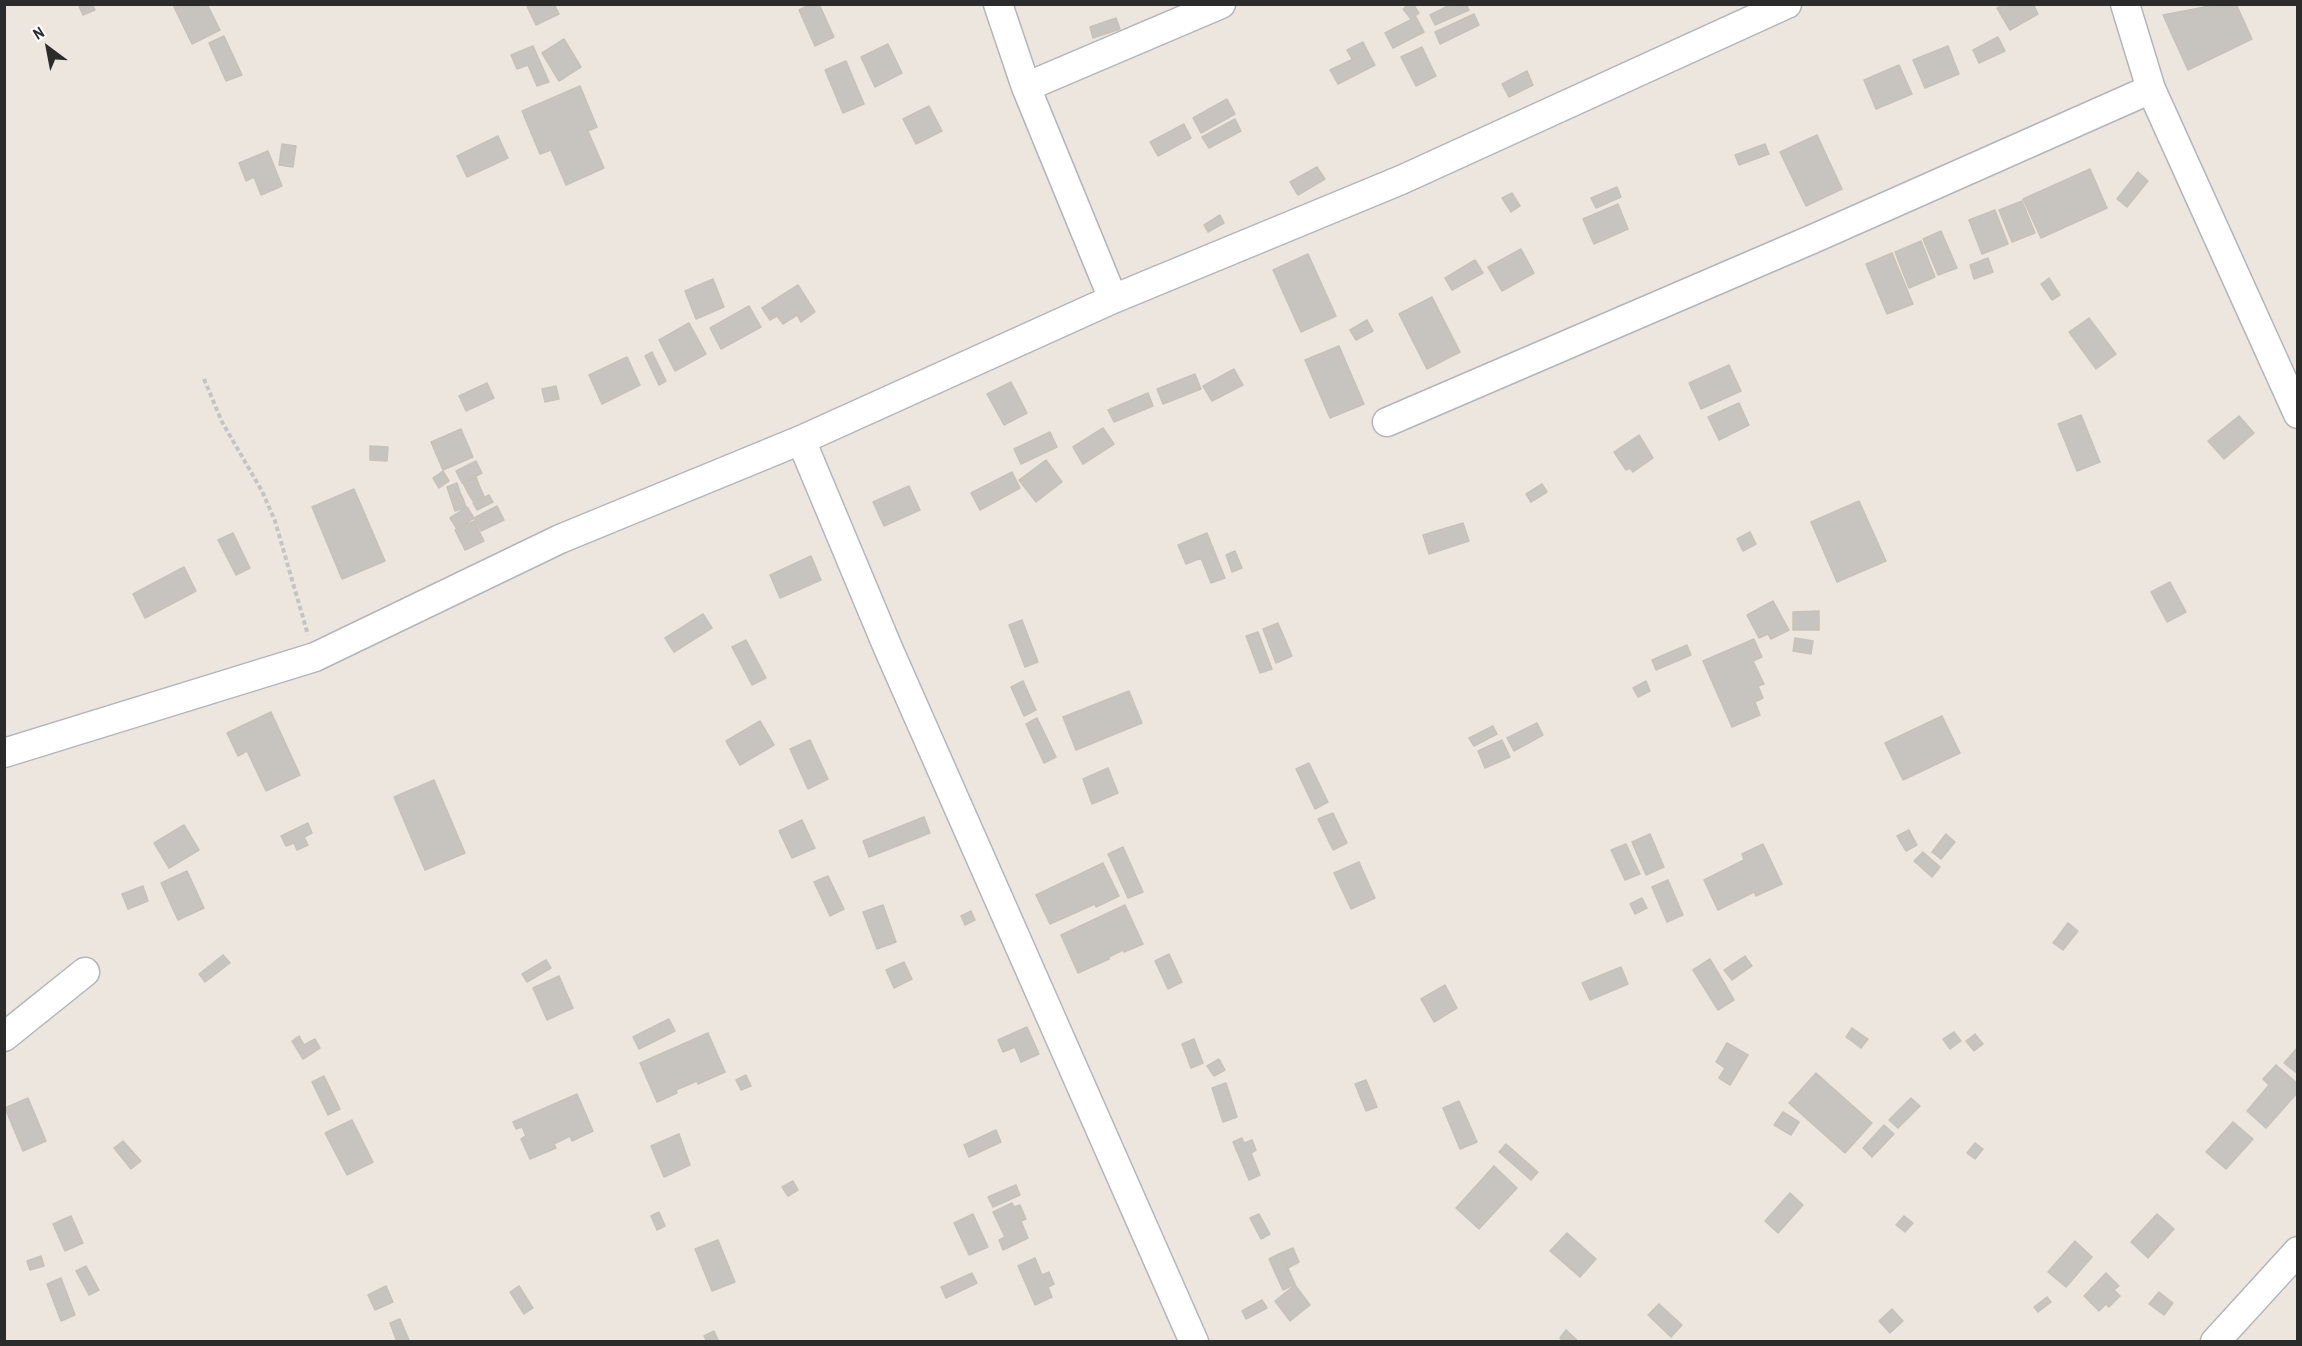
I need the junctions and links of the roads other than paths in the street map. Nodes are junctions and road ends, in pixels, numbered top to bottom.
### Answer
1 (998, 4) edge
2 (1221, 4) edge
3 (1787, 4) edge
4 (2124, 4) edge
5 (1026, 87) junction
6 (2151, 88) junction
7 (1113, 299) junction
8 (2298, 414) edge
9 (1387, 422) dead end
10 (801, 440) junction
11 (4, 753) edge
12 (85, 972) dead end
13 (4, 1037) edge
14 (2298, 1251) edge
15 (1194, 1341) edge
16 (2215, 1341) edge

1 - 5 street
2 - 5 street
3 - 7 street
4 - 6 street
5 - 7 street
6 - 8 street
6 - 9 street
7 - 10 street
10 - 11 street
10 - 15 street
12 - 13 street
14 - 16 street

